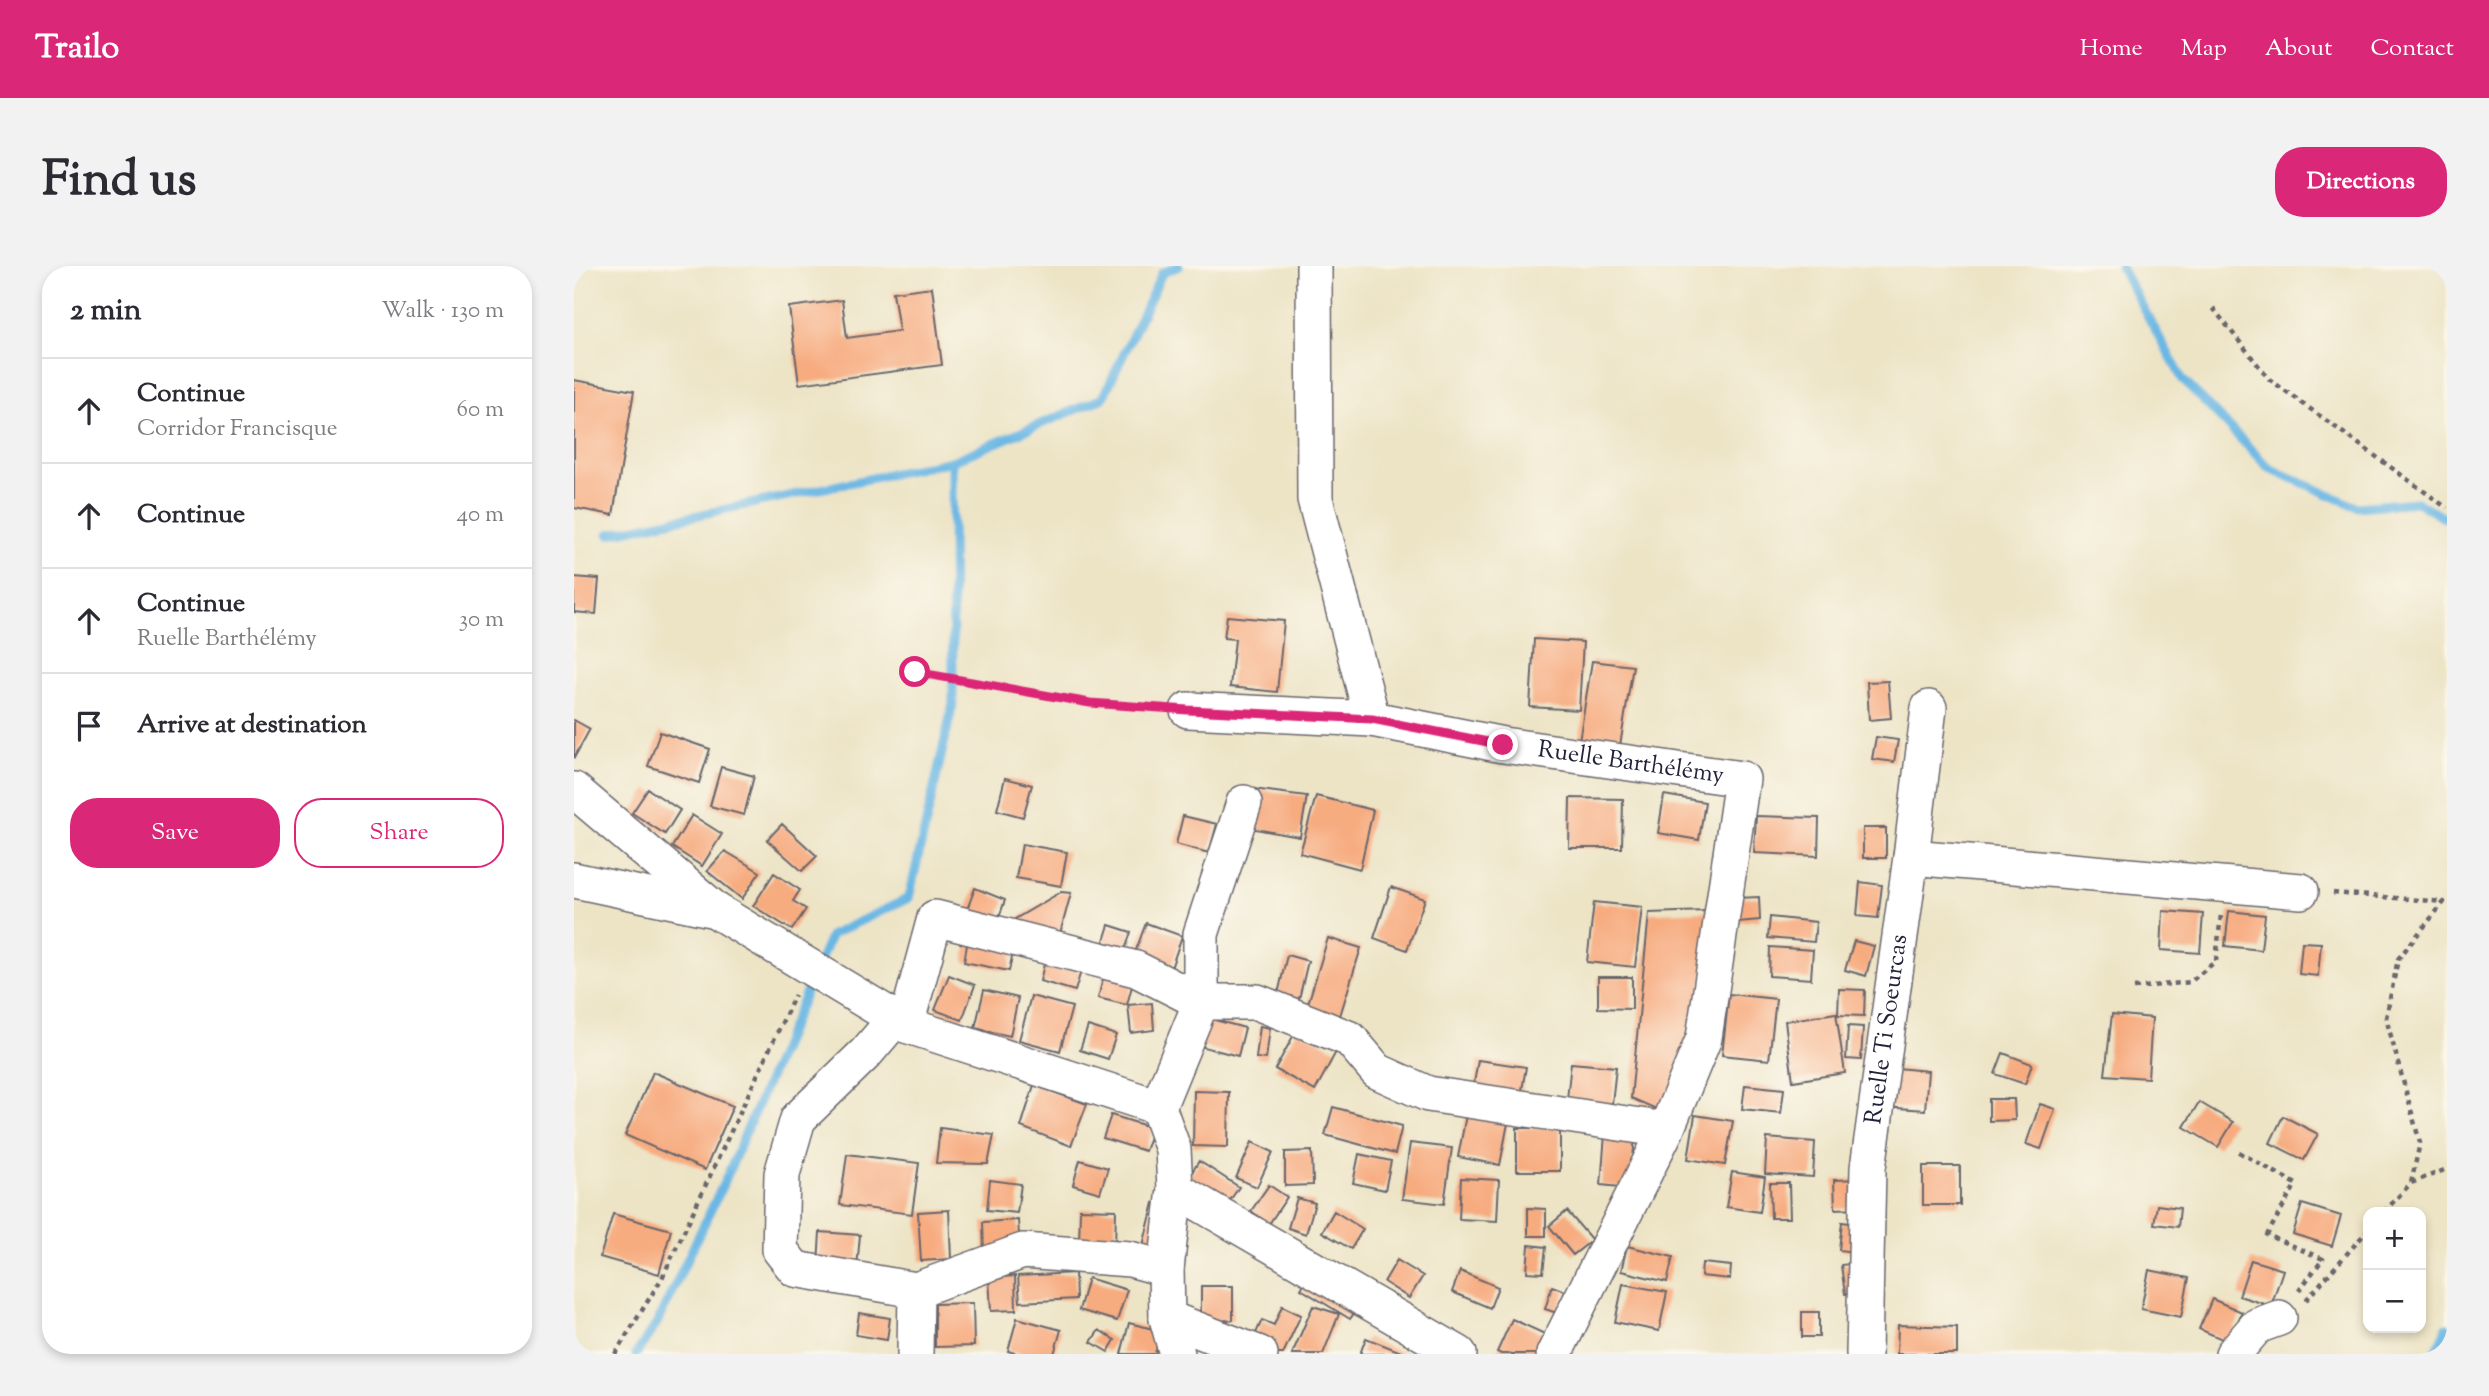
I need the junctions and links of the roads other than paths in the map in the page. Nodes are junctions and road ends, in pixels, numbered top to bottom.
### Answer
1 (1314, 266) edge
2 (1929, 708) dead end
3 (1188, 710) road end
4 (1372, 719) junction
5 (574, 790) edge
6 (1244, 803) dead end
7 (1911, 857) junction
8 (574, 880) edge
9 (2301, 891) road end
10 (715, 910) junction
11 (1202, 1002) junction
12 (908, 1025) junction
13 (1158, 1107) junction
14 (1666, 1130) junction
15 (1175, 1189) junction
16 (1166, 1269) junction
17 (916, 1290) junction
18 (1167, 1318) junction
19 (2279, 1318) road end
20 (915, 1354) edge
21 (1177, 1354) edge
22 (1260, 1354) edge
23 (1459, 1354) edge
24 (1554, 1354) edge
25 (1864, 1354) edge
26 (2233, 1354) edge

1 - 4 street
2 - 7 street, Ruelle Ti Soeurcas
3 - 4 street
4 - 14 street, Ruelle Barthélémy
5 - 10 street
6 - 11 street
7 - 9 street
7 - 25 street, Ruelle Ti Soeurcas
8 - 10 street
10 - 12 street
11 - 12 street
11 - 13 street
11 - 14 street
12 - 13 street
12 - 17 street
13 - 15 street
14 - 24 street, Ruelle Barthélémy
15 - 16 street
15 - 23 street
16 - 17 street
16 - 18 street
17 - 20 street
18 - 21 street
18 - 22 street
19 - 26 street

